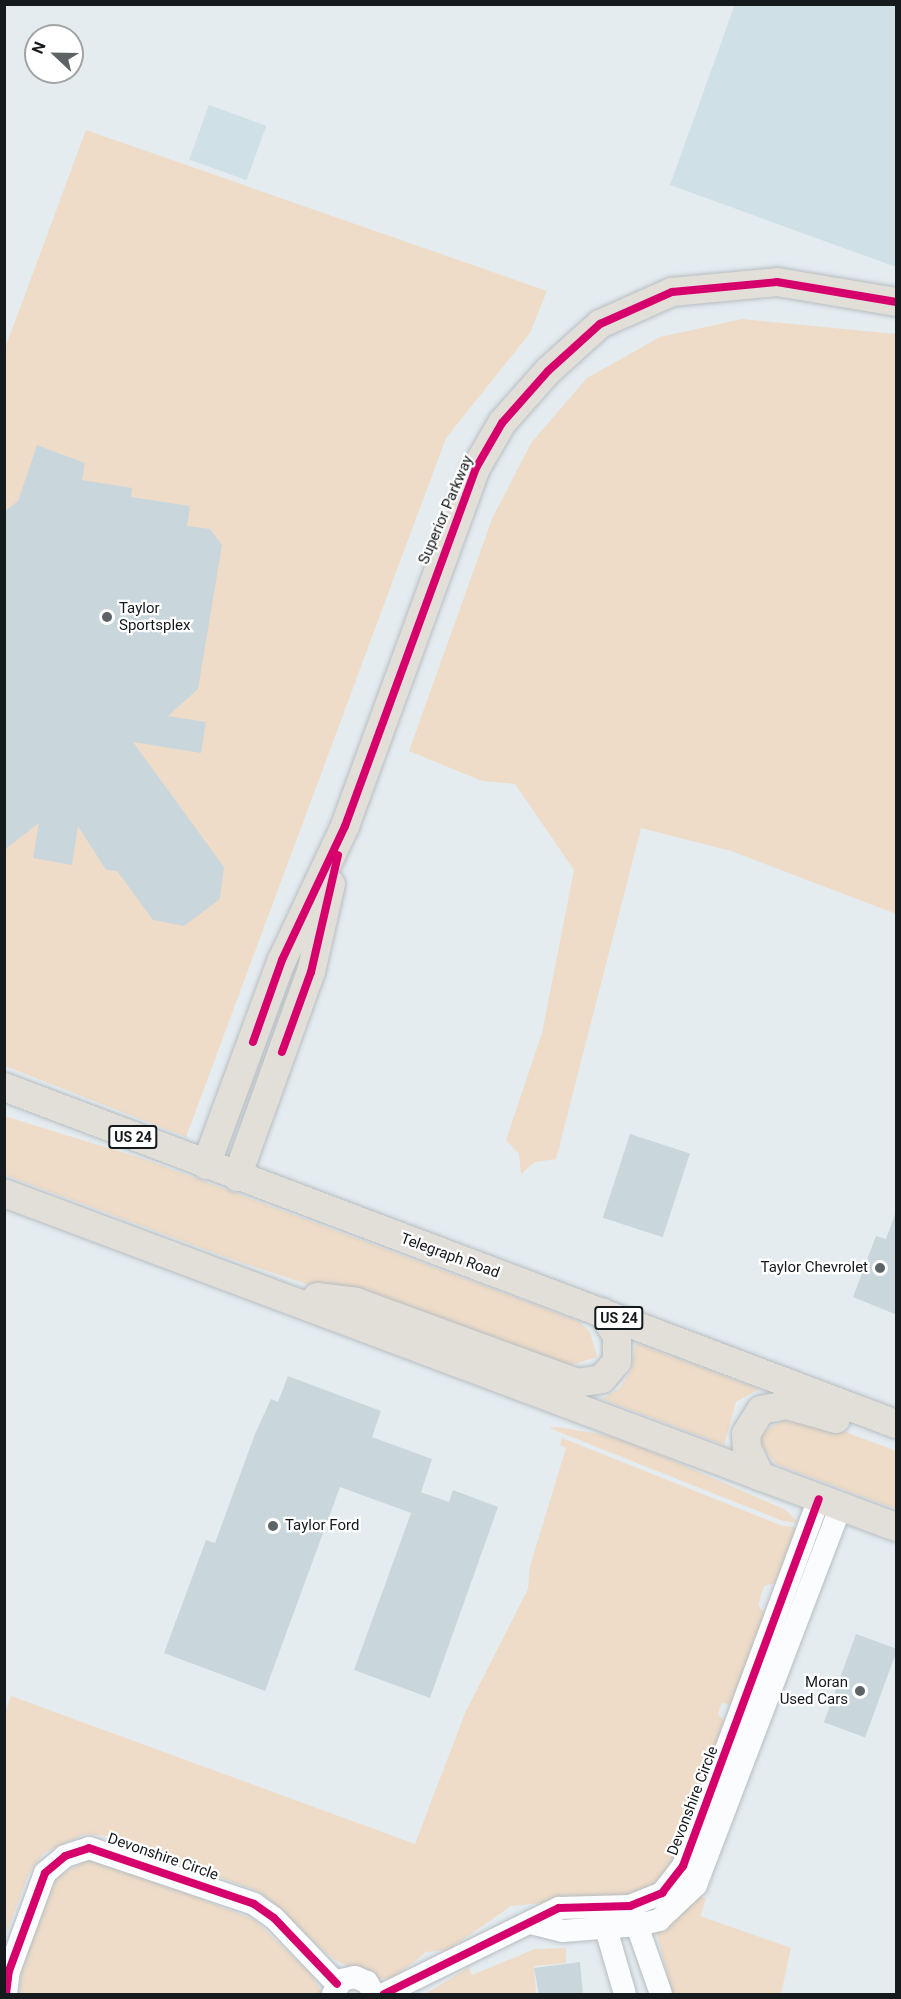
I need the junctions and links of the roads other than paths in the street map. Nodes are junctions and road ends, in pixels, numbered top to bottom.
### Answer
1 (897, 302) edge
2 (345, 826) junction
3 (4, 1088) edge
4 (4, 1108) edge
5 (115, 1130) junction
6 (206, 1165) junction
7 (237, 1177) junction
8 (4, 1193) edge
9 (265, 1290) junction
10 (602, 1312) junction
11 (897, 1424) edge
12 (897, 1442) edge
13 (761, 1478) junction
14 (830, 1503) junction
15 (897, 1527) edge
16 (634, 1916) junction
17 (602, 1919) junction
18 (335, 1989) edge
19 (6, 1995) edge
20 (374, 1995) edge
21 (384, 1995) edge
22 (625, 1995) edge
23 (661, 1995) edge

1 - 2 main road, Superior Parkway
2 - 6 main road, Superior Parkway
2 - 7 main road, Superior Parkway
3 - 5 main road, Telegraph Road / US 24
4 - 5 main road
5 - 6 main road, Telegraph Road / US 24
6 - 7 main road, Telegraph Road / US 24
7 - 10 main road, Telegraph Road / US 24
8 - 9 main road
9 - 10 main road
9 - 13 main road
10 - 11 main road, Telegraph Road / US 24
12 - 13 main road
13 - 14 main road
14 - 15 main road
14 - 16 street
16 - 17 street
16 - 23 street
17 - 21 street
17 - 22 street
18 - 19 street, Devonshire Circle
18 - 20 street, Devonshire Circle

